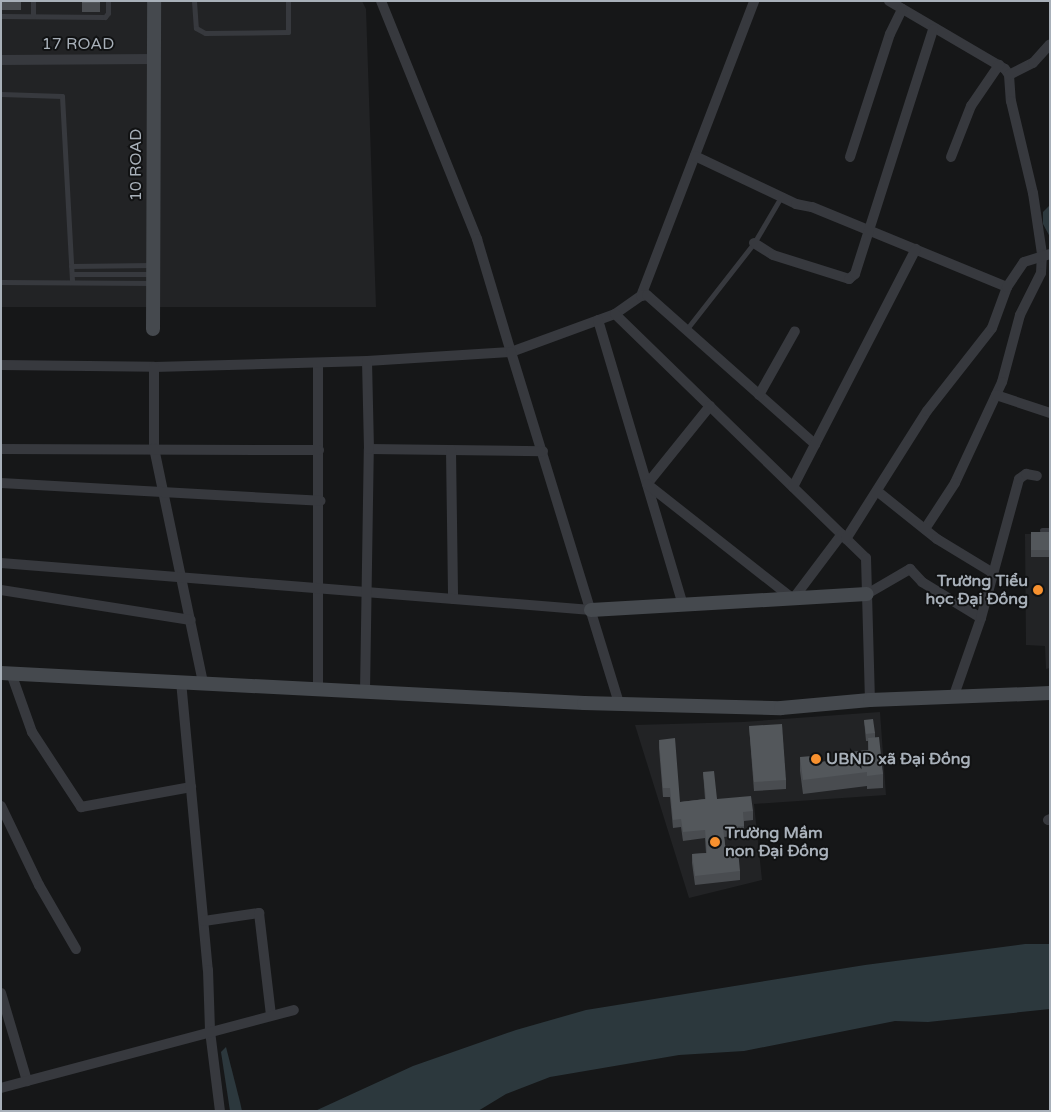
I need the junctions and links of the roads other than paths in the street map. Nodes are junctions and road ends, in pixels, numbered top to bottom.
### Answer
1 (33, 1) edge
2 (108, 1) edge
3 (154, 1) edge
4 (194, 1) edge
5 (288, 1) edge
6 (381, 1) edge
7 (754, 1) edge
8 (889, 1) edge
9 (902, 8) junction
10 (1, 16) edge
11 (33, 16) junction
12 (934, 29) junction
13 (1050, 44) edge
14 (154, 59) junction
15 (1, 60) edge
16 (999, 65) junction
17 (1009, 75) junction
18 (1, 94) edge
19 (695, 156) junction
20 (850, 157) dead end
21 (951, 157) dead end
22 (781, 197) junction
23 (870, 231) junction
24 (754, 243) junction
25 (916, 249) junction
26 (1046, 254) edge
27 (71, 266) junction
28 (72, 274) junction
29 (153, 274) junction
30 (1, 282) edge
31 (72, 282) junction
32 (1007, 286) junction
33 (641, 296) junction
34 (615, 314) junction
35 (598, 320) junction
36 (153, 329) dead end
37 (686, 330) junction
38 (796, 331) dead end
39 (512, 352) junction
40 (368, 362) junction
41 (318, 363) junction
42 (1, 366) edge
43 (154, 366) junction
44 (759, 395) junction
45 (996, 395) junction
46 (710, 406) junction
47 (1050, 413) edge
48 (815, 444) junction
49 (1, 449) edge
50 (369, 449) junction
51 (154, 450) junction
52 (319, 450) junction
53 (451, 450) junction
54 (543, 451) junction
55 (1037, 476) dead end
56 (1, 483) edge
57 (647, 484) junction
58 (793, 487) junction
59 (877, 491) junction
60 (164, 492) junction
61 (320, 501) junction
62 (924, 529) junction
63 (1042, 530) edge
64 (1050, 530) edge
65 (844, 536) junction
66 (1, 562) edge
67 (993, 573) junction
68 (182, 578) junction
69 (320, 589) junction
70 (1, 590) edge
71 (367, 593) junction
72 (867, 594) junction
73 (453, 599) junction
74 (793, 599) junction
75 (683, 605) junction
76 (590, 610) junction
77 (981, 618) junction
78 (191, 620) junction
79 (6, 673) edge
80 (181, 681) junction
81 (203, 682) junction
82 (318, 688) junction
83 (365, 692) junction
84 (1050, 693) edge
85 (953, 698) junction
86 (870, 700) junction
87 (619, 704) junction
88 (191, 787) junction
89 (1, 806) edge
90 (204, 921) junction
91 (76, 949) dead end
92 (1, 993) edge
93 (294, 1010) dead end
94 (271, 1015) junction
95 (210, 1031) junction
96 (27, 1081) junction
97 (1, 1088) edge
98 (220, 1111) edge

1 - 11 lane
2 - 11 lane
3 - 14 main road, 10 ROAD
4 - 5 lane
6 - 39 street
7 - 19 street
8 - 9 street
9 - 12 street
9 - 20 street
10 - 11 lane
12 - 16 street
12 - 23 street
13 - 17 street
14 - 15 street, 17 ROAD
14 - 29 main road, 10 ROAD
16 - 17 street
16 - 21 street
17 - 26 street
18 - 27 lane
19 - 22 street
19 - 33 street
22 - 23 street
22 - 24 lane
23 - 24 street
23 - 25 street
24 - 37 lane
25 - 32 street
25 - 48 street
26 - 32 street
26 - 45 street
27 - 28 lane
27 - 29 lane
28 - 29 lane
28 - 31 lane
29 - 31 lane
29 - 36 main road, 10 ROAD
30 - 31 lane
32 - 59 street
33 - 34 street
33 - 37 street
34 - 35 street
34 - 46 street
35 - 39 street
35 - 57 street
37 - 44 street
38 - 44 street
39 - 40 street
39 - 54 street
40 - 41 street
40 - 50 street
41 - 43 street
41 - 52 street
42 - 43 street
43 - 51 street
44 - 48 street
45 - 47 street
45 - 62 street
46 - 57 street
46 - 58 street
48 - 58 street
49 - 51 street
50 - 53 street
50 - 71 street
51 - 52 street
51 - 60 street
52 - 61 street
53 - 54 street
53 - 73 street
54 - 76 street
55 - 67 street
56 - 60 street
57 - 74 street
57 - 75 street
58 - 65 street
59 - 62 street
59 - 65 street
60 - 61 street
60 - 68 street
61 - 69 street
62 - 67 street
63 - 64 lane
65 - 72 street
65 - 74 street
66 - 68 street
67 - 77 street
68 - 69 street
68 - 78 street
69 - 71 street
69 - 82 street
70 - 78 street
71 - 73 street
71 - 83 street
72 - 74 main road
72 - 77 street
72 - 86 street
73 - 76 street
74 - 75 main road
75 - 76 main road
76 - 87 street
77 - 85 street
78 - 81 street
79 - 80 main road
79 - 88 street
80 - 81 main road
80 - 88 street
81 - 82 main road
82 - 83 main road
83 - 87 main road
84 - 85 main road
85 - 86 main road
86 - 87 main road
88 - 90 street
89 - 91 street
90 - 94 street
90 - 95 street
92 - 96 street
93 - 94 street
94 - 95 street
95 - 96 street
95 - 98 street
96 - 97 street

